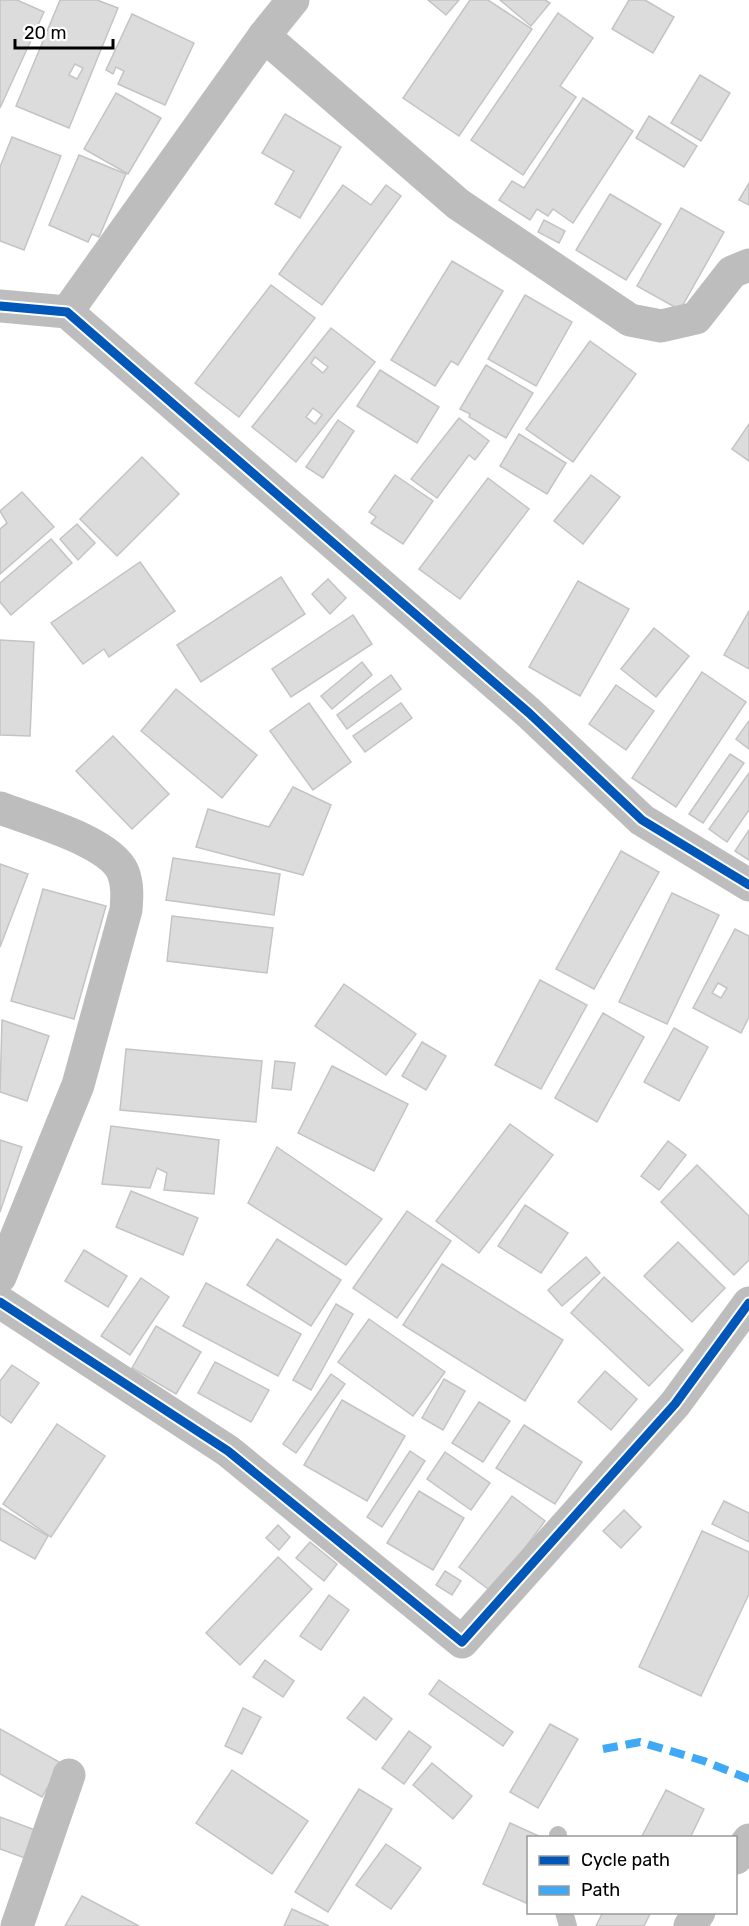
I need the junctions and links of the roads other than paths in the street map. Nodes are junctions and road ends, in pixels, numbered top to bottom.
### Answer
1 (293, 0) edge
2 (264, 36) junction
3 (749, 265) edge
4 (0, 306) edge
5 (66, 312) junction
6 (0, 808) edge
7 (749, 885) edge
8 (0, 1277) edge
9 (0, 1302) edge
10 (749, 1303) edge
11 (69, 1776) dead end
12 (749, 1840) edge
13 (737, 1855) edge
14 (17, 1926) edge

1 - 2 street
2 - 3 street
2 - 5 street
4 - 5 street
5 - 7 street
6 - 8 street
9 - 10 street
11 - 14 street
12 - 13 street

